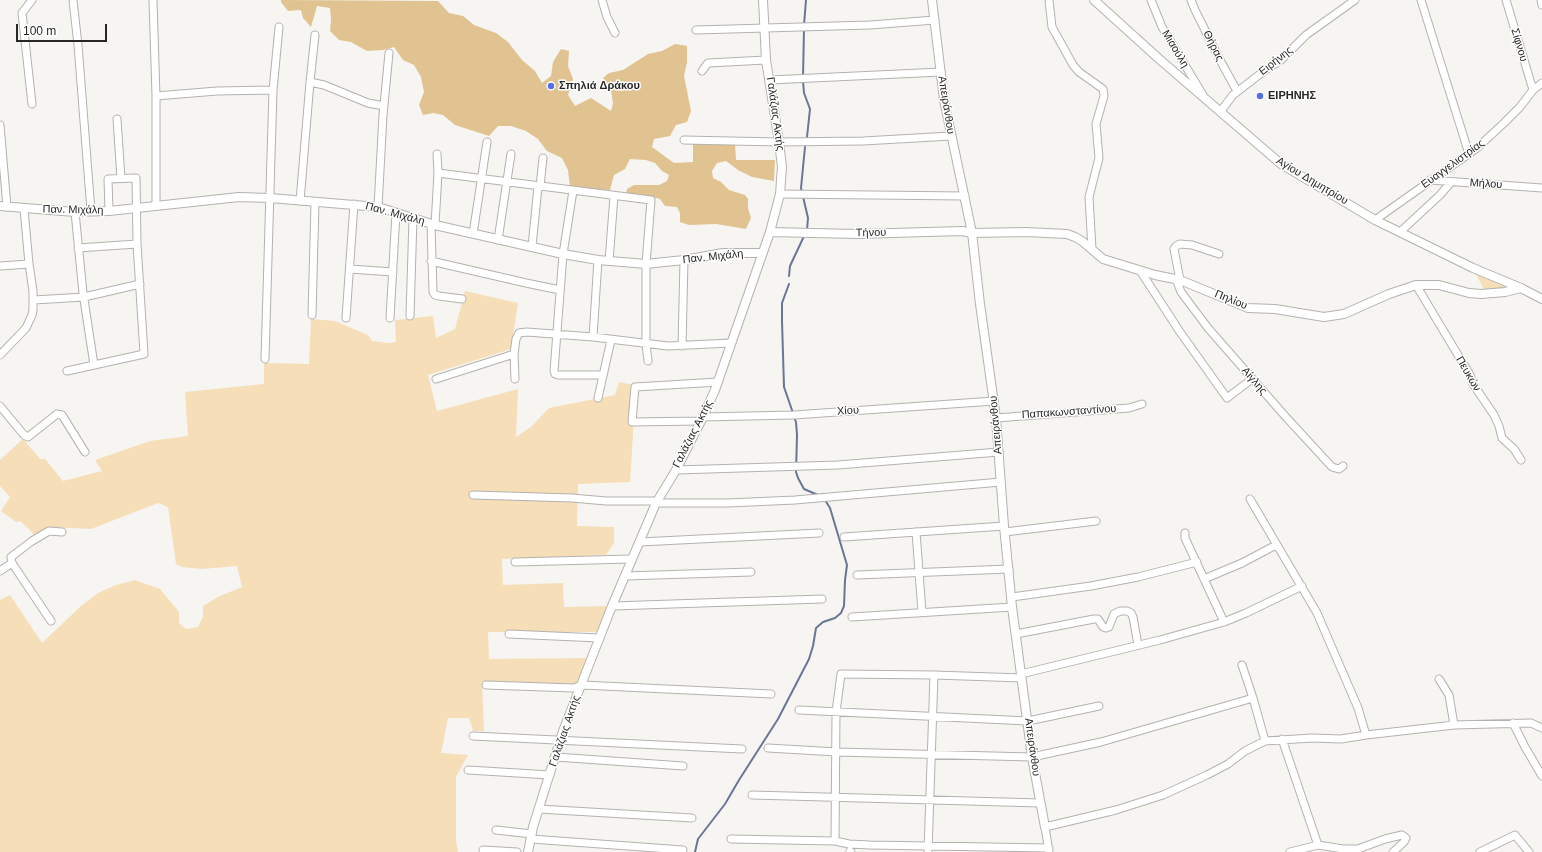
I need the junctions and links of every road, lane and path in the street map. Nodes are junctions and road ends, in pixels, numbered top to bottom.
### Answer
1 (32, 0) edge
2 (73, 0) edge
3 (153, 0) edge
4 (602, 0) edge
5 (763, 0) edge
6 (934, 0) edge
7 (1049, 0) edge
8 (1094, 0) edge
9 (1151, 0) edge
10 (1191, 0) edge
11 (1355, 0) edge
12 (1421, 0) edge
13 (1506, 0) edge
14 (1541, 0) edge
15 (1542, 5) edge
16 (934, 20) junction
17 (279, 27) dead end
18 (764, 27) junction
19 (696, 30) dead end
20 (615, 33) dead end
21 (315, 35) dead end
22 (389, 53) dead end
23 (766, 60) junction
24 (702, 71) dead end
25 (940, 72) junction
26 (770, 80) junction
27 (310, 82) junction
28 (1542, 83) edge
29 (273, 90) junction
30 (1533, 90) junction
31 (1237, 91) junction
32 (1203, 95) junction
33 (156, 96) junction
34 (32, 104) dead end
35 (384, 106) junction
36 (1220, 112) junction
37 (117, 119) dead end
38 (0, 125) edge
39 (951, 136) junction
40 (684, 140) dead end
41 (487, 142) dead end
42 (779, 142) junction
43 (437, 154) dead end
44 (511, 154) dead end
45 (1468, 154) junction
46 (543, 158) dead end
47 (438, 173) junction
48 (121, 178) junction
49 (481, 179) junction
50 (1430, 180) junction
51 (508, 182) junction
52 (1451, 182) junction
53 (539, 187) junction
54 (1542, 188) edge
55 (573, 191) junction
56 (780, 194) junction
57 (614, 196) junction
58 (964, 196) junction
59 (270, 198) junction
60 (300, 201) junction
61 (315, 202) junction
62 (354, 204) junction
63 (156, 205) junction
64 (4, 207) edge
65 (378, 207) junction
66 (137, 208) junction
67 (24, 209) junction
68 (91, 211) junction
69 (110, 211) junction
70 (75, 212) junction
71 (396, 213) junction
72 (413, 218) junction
73 (1375, 220) junction
74 (433, 224) junction
75 (770, 232) junction
76 (1400, 232) junction
77 (972, 233) junction
78 (473, 234) junction
79 (498, 240) junction
80 (137, 244) junction
81 (532, 246) junction
82 (78, 248) junction
83 (1092, 249) junction
84 (762, 253) junction
85 (563, 254) junction
86 (1219, 254) dead end
87 (431, 260) junction
88 (598, 260) junction
89 (684, 260) junction
90 (609, 261) junction
91 (29, 264) junction
92 (646, 264) junction
93 (0, 266) edge
94 (350, 269) junction
95 (392, 272) junction
96 (1141, 272) junction
97 (1178, 279) junction
98 (140, 284) junction
99 (1416, 285) junction
100 (1521, 288) junction
101 (560, 290) junction
102 (84, 297) junction
103 (1542, 299) edge
104 (34, 300) junction
105 (462, 300) dead end
106 (312, 315) dead end
107 (410, 316) dead end
108 (346, 318) dead end
109 (390, 318) dead end
110 (557, 335) junction
111 (593, 337) junction
112 (612, 340) junction
113 (731, 343) junction
114 (646, 344) junction
115 (682, 346) junction
116 (514, 354) junction
117 (0, 355) edge
118 (265, 359) dead end
119 (648, 361) dead end
120 (94, 365) junction
121 (67, 371) dead end
122 (603, 375) junction
123 (436, 379) dead end
124 (515, 379) dead end
125 (1252, 379) junction
126 (718, 382) junction
127 (598, 398) dead end
128 (994, 401) junction
129 (1142, 404) dead end
130 (0, 406) edge
131 (996, 418) junction
132 (702, 419) junction
133 (85, 452) dead end
134 (999, 452) junction
135 (1521, 460) dead end
136 (1343, 466) dead end
137 (676, 470) junction
138 (1001, 482) junction
139 (474, 495) dead end
140 (1250, 499) dead end
141 (657, 502) junction
142 (1096, 521) dead end
143 (1005, 529) junction
144 (62, 532) dead end
145 (916, 532) junction
146 (819, 533) dead end
147 (1185, 533) dead end
148 (844, 537) dead end
149 (640, 542) junction
150 (1276, 545) junction
151 (631, 559) junction
152 (515, 562) dead end
153 (1197, 562) junction
154 (12, 563) junction
155 (1009, 569) junction
156 (0, 571) edge
157 (751, 572) dead end
158 (918, 572) junction
159 (857, 575) dead end
160 (625, 576) junction
161 (1204, 579) junction
162 (1302, 586) junction
163 (1012, 597) junction
164 (822, 599) dead end
165 (612, 606) junction
166 (1012, 607) junction
167 (922, 612) junction
168 (852, 617) dead end
169 (51, 621) dead end
170 (1224, 622) junction
171 (508, 634) dead end
172 (1016, 634) junction
173 (599, 638) junction
174 (1138, 645) junction
175 (1242, 666) dead end
176 (934, 675) junction
177 (1021, 676) junction
178 (1440, 678) dead end
179 (486, 685) dead end
180 (582, 685) junction
181 (771, 694) dead end
182 (1253, 698) junction
183 (1098, 706) dead end
184 (799, 710) dead end
185 (836, 712) junction
186 (933, 717) junction
187 (1028, 721) junction
188 (1513, 723) junction
189 (1454, 725) junction
190 (1542, 728) edge
191 (1366, 735) junction
192 (473, 736) dead end
193 (561, 739) junction
194 (1282, 739) junction
195 (1265, 741) junction
196 (768, 748) dead end
197 (742, 749) dead end
198 (837, 752) junction
199 (932, 755) junction
200 (556, 757) junction
201 (1032, 757) junction
202 (683, 766) dead end
203 (468, 770) dead end
204 (550, 775) junction
205 (1542, 776) edge
206 (752, 795) dead end
207 (835, 796) junction
208 (929, 801) junction
209 (1040, 803) junction
210 (540, 809) junction
211 (692, 818) dead end
212 (1045, 827) junction
213 (496, 830) dead end
214 (531, 836) junction
215 (731, 839) dead end
216 (835, 841) junction
217 (1318, 845) junction
218 (869, 848) edge
219 (927, 849) edge
220 (483, 850) dead end
221 (683, 850) dead end
222 (850, 850) edge
223 (1049, 850) edge
224 (517, 852) edge
225 (528, 852) edge
226 (1290, 852) edge
227 (1393, 852) edge
228 (1480, 852) edge
229 (1529, 852) edge

1 - 34 street
2 - 68 street
3 - 33 street
4 - 20 street
5 - 18 street, Γαλάζιας Ακτής
6 - 16 street, Απειράνθου
7 - 83 street
8 - 32 street, Αγίου Δημητρίου
9 - 32 street, Μιαούλη
10 - 31 street, Θήρας
11 - 31 street, Ειρήνης
12 - 45 street
13 - 30 street, Σίφνου
14 - 15 street
16 - 18 street
16 - 25 street, Απειράνθου
17 - 29 street
18 - 19 street
18 - 23 street, Γαλάζιας Ακτής
21 - 27 street
22 - 35 street
23 - 24 street
23 - 26 street, Γαλάζιας Ακτής
25 - 26 street
25 - 39 street, Απειράνθου
26 - 42 street, Γαλάζιας Ακτής
27 - 35 street
27 - 60 street
28 - 30 street, Ευαγγελιστρίας
29 - 33 street
29 - 59 street
30 - 45 street, Ευαγγελιστρίας
31 - 36 street, Ειρήνης
32 - 36 street, Αγίου Δημητρίου
33 - 63 street
35 - 65 street
36 - 73 street, Αγίου Δημητρίου
37 - 48 street
38 - 64 street
39 - 42 street
39 - 58 street, Απειράνθου
40 - 42 street
41 - 49 street
42 - 56 street, Γαλάζιας Ακτής
43 - 47 street
44 - 51 street
45 - 50 street, Ευαγγελιστρίας
46 - 53 street
47 - 49 street
47 - 74 street
48 - 66 street
48 - 69 street
49 - 51 street
49 - 78 street
50 - 52 street, Μήλου
50 - 73 street, Ευαγγελιστρίας
51 - 53 street
51 - 79 street
52 - 54 street, Μήλου
52 - 76 street
53 - 55 street
53 - 81 street
55 - 57 street
55 - 85 street
56 - 58 street
56 - 75 street, Γαλάζιας Ακτής
57 - 90 street
57 - 92 street
58 - 77 street, Απειράνθου
59 - 60 street, Παν. Μιχάλη
59 - 63 street, Παν. Μιχάλη
59 - 118 street
60 - 61 street, Παν. Μιχάλη
61 - 62 street, Παν. Μιχάλη
61 - 106 street
62 - 65 street, Παν. Μιχάλη
62 - 94 street
63 - 66 street, Παν. Μιχάλη
64 - 67 street, Παν. Μιχάλη
65 - 71 street, Παν. Μιχάλη
66 - 69 street, Παν. Μιχάλη
66 - 80 street
67 - 70 street, Παν. Μιχάλη
67 - 91 street
68 - 69 street, Παν. Μιχάλη
68 - 70 street, Παν. Μιχάλη
70 - 82 street
71 - 72 street, Παν. Μιχάλη
71 - 95 street
72 - 74 street, Παν. Μιχάλη
72 - 107 street
73 - 76 street, Αγίου Δημητρίου
74 - 78 street, Παν. Μιχάλη
74 - 87 street
75 - 77 street, Τήνου
75 - 84 street, Γαλάζιας Ακτής
76 - 100 street, Αγίου Δημητρίου
77 - 83 street, Πηλίου
77 - 128 street, Απειράνθου
78 - 79 street, Παν. Μιχάλη
79 - 81 street, Παν. Μιχάλη
80 - 82 street
80 - 98 street
81 - 85 street, Παν. Μιχάλη
82 - 102 street
83 - 96 street, Πηλίου
84 - 89 street, Παν. Μιχάλη
84 - 113 street, Γαλάζιας Ακτής
85 - 88 street, Παν. Μιχάλη
85 - 101 street
86 - 97 street, Αίγλης
87 - 101 street
87 - 105 street
88 - 90 street, Παν. Μιχάλη
88 - 111 street
89 - 92 street, Παν. Μιχάλη
89 - 115 street
90 - 92 street, Παν. Μιχάλη
91 - 93 street
91 - 104 street
92 - 114 street
94 - 95 street
94 - 108 street
95 - 109 street
96 - 97 street, Πηλίου
96 - 125 street
97 - 99 street, Πηλίου
97 - 125 street, Αίγλης
98 - 102 street
98 - 120 street
99 - 100 street, Πηλίου
99 - 135 street, Πευκών
100 - 103 street, Αγίου Δημητρίου
101 - 110 street
102 - 104 street
102 - 120 street
104 - 117 street
110 - 111 street
110 - 116 street
110 - 122 street
111 - 112 street
112 - 114 street
112 - 122 street
113 - 115 street
113 - 126 street, Γαλάζιας Ακτής
114 - 115 street
114 - 119 street
116 - 123 street
116 - 124 street
120 - 121 street
122 - 127 street
125 - 136 street, Αίγλης
126 - 132 street, Γαλάζιας Ακτής
126 - 132 street, Χίου
128 - 131 street, Απειράνθου
128 - 132 street, Χίου
129 - 131 street, Παπακωνσταντίνου
130 - 133 street
131 - 134 street, Απειράνθου
132 - 137 street, Γαλάζιας Ακτής
134 - 137 street
134 - 138 street, Απειράνθου
137 - 141 street, Γαλάζιας Ακτής
138 - 141 street
138 - 143 street, Απειράνθου
139 - 141 street
140 - 150 street
141 - 149 street, Γαλάζιας Ακτής
142 - 143 street
143 - 145 street
143 - 155 street, Απειράνθου
144 - 154 street
145 - 148 street
145 - 158 street
146 - 149 street
147 - 153 street
149 - 151 street, Γαλάζιας Ακτής
150 - 161 street
150 - 162 street
151 - 152 street
151 - 160 street, Γαλάζιας Ακτής
153 - 161 street
153 - 163 street
154 - 156 street
154 - 169 street
155 - 158 street
155 - 163 street, Απειράνθου
157 - 160 street
158 - 159 street
158 - 167 street
160 - 165 street, Γαλάζιας Ακτής
161 - 170 street
162 - 170 street
162 - 191 street
163 - 166 street, Απειράνθου
164 - 165 street
165 - 173 street, Γαλάζιας Ακτής
166 - 167 street
166 - 172 street, Απειράνθου
167 - 168 street
170 - 174 street
171 - 173 street
172 - 174 street
172 - 177 street, Απειράνθου
173 - 180 street, Γαλάζιας Ακτής
174 - 177 street
175 - 182 street
176 - 177 street
176 - 185 street
176 - 186 street
177 - 187 street, Απειράνθου
178 - 189 street
179 - 180 street
180 - 181 street
180 - 193 street, Γαλάζιας Ακτής
182 - 195 street
182 - 201 street
183 - 187 street
184 - 185 street
185 - 186 street
185 - 198 street
186 - 187 street
186 - 199 street
187 - 201 street, Απειράνθου
188 - 189 street
188 - 190 street
188 - 205 street
189 - 191 street
191 - 194 street
192 - 193 street
193 - 197 street
193 - 200 street, Γαλάζιας Ακτής
194 - 195 street
194 - 217 street
195 - 212 street
196 - 198 street
198 - 199 street
198 - 207 street
199 - 201 street
199 - 208 street
200 - 202 street
200 - 204 street, Γαλάζιας Ακτής
201 - 209 street, Απειράνθου
203 - 204 street
204 - 210 street, Γαλάζιας Ακτής
206 - 207 street
207 - 208 street
207 - 216 street
208 - 209 street
208 - 219 street
209 - 212 street, Απειράνθου
210 - 211 street
210 - 214 street, Γαλάζιας Ακτής
212 - 223 street, Απειράνθου
213 - 214 street
214 - 221 street
214 - 225 street, Γαλάζιας Ακτής
215 - 216 street
216 - 222 street
217 - 226 street
217 - 227 street
218 - 219 street
218 - 222 street
219 - 223 street
220 - 224 street
228 - 229 street

